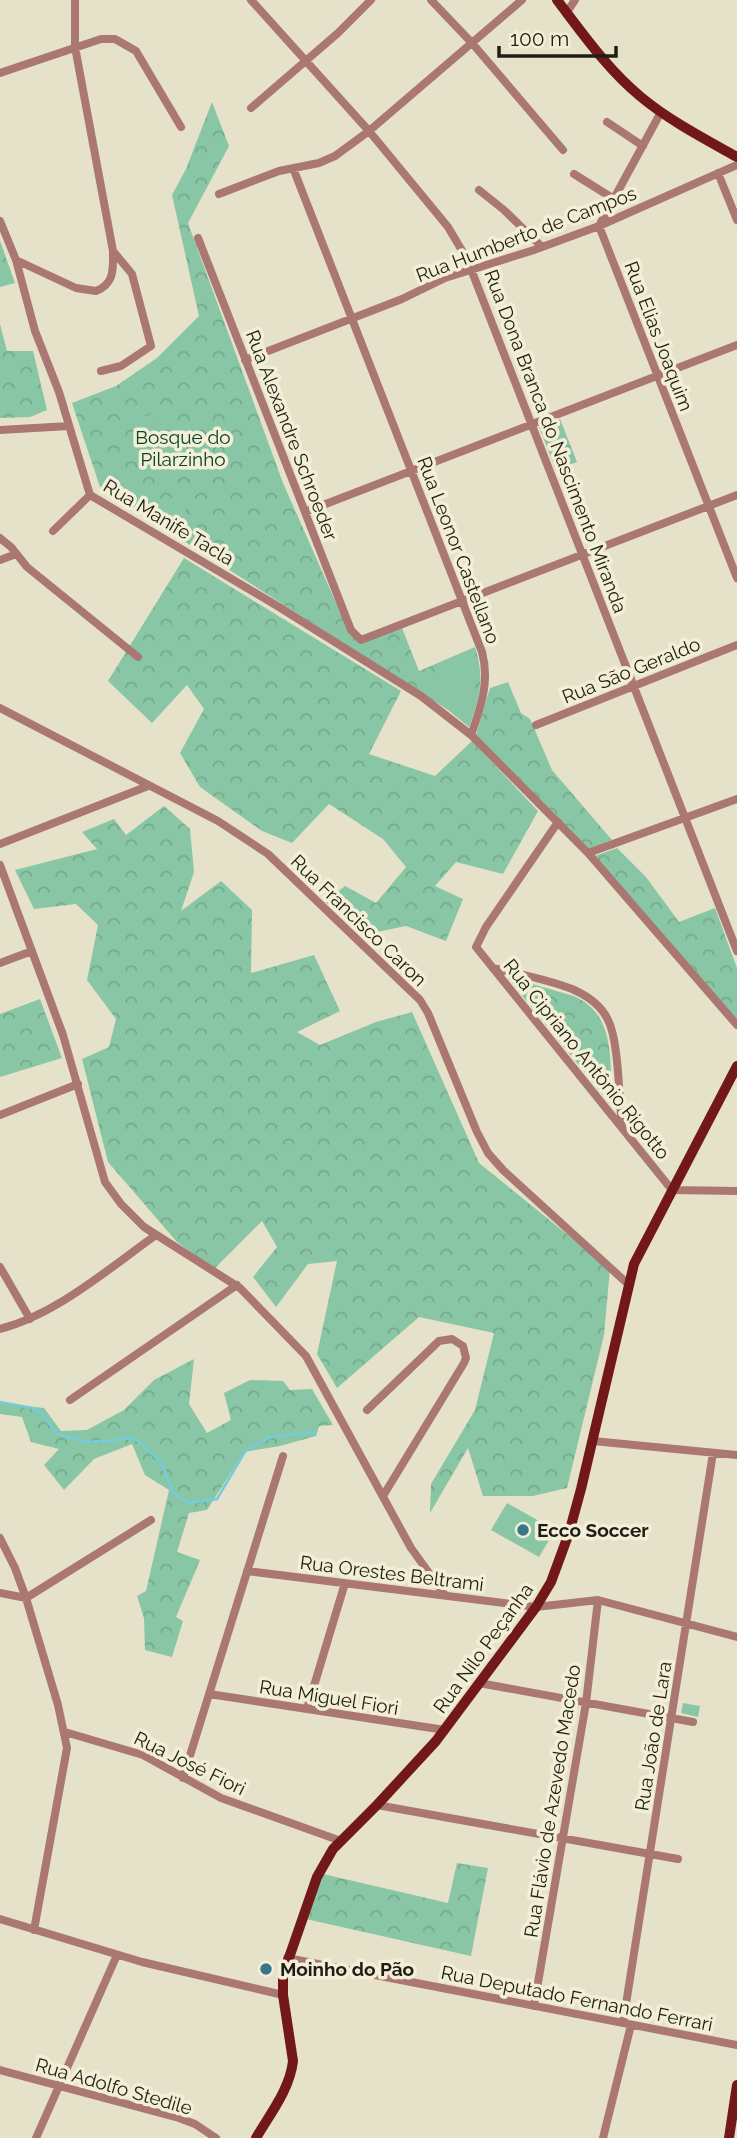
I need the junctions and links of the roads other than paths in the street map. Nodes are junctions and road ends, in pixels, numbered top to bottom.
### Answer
1 (75, 0) edge
2 (251, 0) edge
3 (371, 0) edge
4 (431, 0) edge
5 (522, 0) edge
6 (557, 0) edge
7 (575, 0) edge
8 (566, 12) junction
9 (472, 43) junction
10 (75, 47) junction
11 (306, 62) junction
12 (0, 73) edge
13 (251, 108) dead end
14 (661, 112) junction
15 (607, 122) dead end
16 (181, 127) dead end
17 (369, 131) junction
18 (643, 146) junction
19 (563, 150) dead end
20 (737, 157) edge
21 (737, 165) edge
22 (293, 168) junction
23 (718, 173) junction
24 (574, 174) dead end
25 (479, 190) dead end
26 (219, 194) dead end
27 (614, 200) junction
28 (737, 220) edge
29 (0, 221) edge
30 (599, 226) junction
31 (198, 238) dead end
32 (542, 247) junction
33 (113, 251) junction
34 (16, 260) junction
35 (472, 268) junction
36 (352, 318) junction
37 (737, 345) edge
38 (245, 360) junction
39 (101, 371) dead end
40 (658, 376) junction
41 (532, 425) junction
42 (69, 426) junction
43 (0, 429) edge
44 (412, 471) junction
45 (90, 495) junction
46 (737, 495) edge
47 (709, 505) junction
48 (305, 512) junction
49 (53, 531) dead end
50 (0, 538) edge
51 (16, 554) junction
52 (583, 554) junction
53 (0, 560) edge
54 (737, 578) edge
55 (462, 601) junction
56 (737, 645) edge
57 (138, 657) dead end
58 (634, 686) junction
59 (0, 708) edge
60 (536, 724) dead end
61 (471, 735) junction
62 (148, 786) junction
63 (737, 799) edge
64 (686, 819) junction
65 (558, 822) junction
66 (0, 844) edge
67 (588, 853) junction
68 (0, 865) edge
69 (32, 951) junction
70 (737, 951) edge
71 (0, 963) edge
72 (493, 968) junction
73 (737, 1025) edge
74 (737, 1066) edge
75 (78, 1084) junction
76 (0, 1115) edge
77 (622, 1128) junction
78 (672, 1190) junction
79 (737, 1191) edge
80 (156, 1235) junction
81 (0, 1267) edge
82 (628, 1284) junction
83 (237, 1285) junction
84 (30, 1320) junction
85 (0, 1329) edge
86 (70, 1401) dead end
87 (367, 1410) dead end
88 (593, 1441) junction
89 (713, 1453) junction
90 (737, 1455) edge
91 (283, 1456) dead end
92 (383, 1496) junction
93 (151, 1520) dead end
94 (0, 1538) edge
95 (247, 1571) junction
96 (345, 1583) junction
97 (0, 1593) edge
98 (445, 1595) junction
99 (26, 1598) junction
100 (598, 1600) junction
101 (536, 1607) junction
102 (686, 1623) junction
103 (737, 1637) edge
104 (479, 1683) junction
105 (209, 1694) junction
106 (586, 1703) junction
107 (307, 1709) junction
108 (671, 1718) junction
109 (693, 1722) dead end
110 (445, 1730) junction
111 (65, 1732) junction
112 (183, 1778) junction
113 (377, 1805) junction
114 (563, 1839) junction
115 (341, 1840) junction
116 (650, 1854) junction
117 (678, 1859) dead end
118 (0, 1919) edge
119 (34, 1930) junction
120 (117, 1955) junction
121 (287, 1958) junction
122 (283, 1995) junction
123 (534, 2006) junction
124 (627, 2024) junction
125 (737, 2045) edge
126 (0, 2070) edge
127 (737, 2085) edge
128 (59, 2086) junction
129 (259, 2137) edge
130 (36, 2138) edge
131 (216, 2138) edge
132 (603, 2138) edge
133 (729, 2138) edge

1 - 10 street
2 - 11 street, Rua Dona Branca do Nascimento Miranda
3 - 11 street
4 - 9 street
5 - 9 street
6 - 8 main road
7 - 8 street
8 - 14 main road
9 - 17 street
9 - 19 street
10 - 12 street
10 - 16 street
10 - 33 street
11 - 13 street
11 - 17 street, Rua Dona Branca do Nascimento Miranda
14 - 18 street
14 - 20 main road
15 - 18 street
17 - 22 street
17 - 35 street, Rua Dona Branca do Nascimento Miranda
18 - 27 street
21 - 23 street, Rua Humberto de Campos
22 - 26 street
22 - 36 street, Rua Leonor Castellano
23 - 28 street
23 - 30 street, Rua Humberto de Campos
24 - 27 street
25 - 32 street
27 - 30 street
29 - 34 street, Rua Manife Tacla
30 - 32 street, Rua Humberto de Campos
30 - 40 street, Rua Elias Joaquim
31 - 38 street, Rua Alexandre Schroeder
32 - 35 street, Rua Humberto de Campos
33 - 34 street
33 - 39 street
34 - 42 street, Rua Manife Tacla
35 - 36 street, Rua Humberto de Campos
35 - 41 street, Rua Dona Branca do Nascimento Miranda
36 - 38 street, Rua Humberto de Campos
36 - 44 street, Rua Leonor Castellano
37 - 40 street
38 - 48 street, Rua Alexandre Schroeder
40 - 41 street
40 - 47 street, Rua Elias Joaquim
41 - 44 street
41 - 52 street, Rua Dona Branca do Nascimento Miranda
42 - 43 street
42 - 45 street, Rua Manife Tacla
44 - 48 street
44 - 55 street, Rua Leonor Castellano
45 - 49 street
45 - 61 street, Rua Manife Tacla
46 - 47 street
47 - 52 street
47 - 54 street, Rua Elias Joaquim
48 - 55 street, Rua Alexandre Schroeder
50 - 51 street
51 - 53 street
51 - 57 street
52 - 55 street
52 - 58 street, Rua Dona Branca do Nascimento Miranda
55 - 61 street, Rua Leonor Castellano
56 - 58 street, Rua São Geraldo
58 - 60 street, Rua São Geraldo
58 - 64 street, Rua Dona Branca do Nascimento Miranda
59 - 62 street, Rua Francisco Caron
61 - 65 street
62 - 66 street
62 - 82 street, Rua Francisco Caron
63 - 64 street
64 - 67 street
64 - 70 street, Rua Dona Branca do Nascimento Miranda
65 - 67 street
65 - 72 street, Rua Cipriano Antônio Rigotto
67 - 73 street
68 - 69 street
69 - 71 street
69 - 75 street
72 - 77 street, Rua Cipriano Antônio Rigotto
72 - 77 street
74 - 78 main road, Rua Nilo Peçanha
75 - 76 street
75 - 80 street
77 - 78 street, Rua Cipriano Antônio Rigotto
78 - 79 street
78 - 82 main road, Rua Nilo Peçanha
80 - 83 street
80 - 84 street
81 - 84 street
82 - 88 main road, Rua Nilo Peçanha
83 - 86 street
83 - 92 street
84 - 85 street
87 - 92 street
88 - 89 street
88 - 101 main road, Rua Nilo Peçanha
89 - 90 street
89 - 102 street, Rua João de Lara
91 - 95 street
92 - 98 street
93 - 99 street
94 - 99 street
95 - 96 street, Rua Orestes Beltrami
95 - 105 street
96 - 98 street, Rua Orestes Beltrami
96 - 107 street
97 - 99 street
98 - 101 street, Rua Orestes Beltrami
99 - 111 street
100 - 101 street, Rua Orestes Beltrami
100 - 102 street, Rua Orestes Beltrami
100 - 106 street, Rua Flávio de Azevedo Macedo
101 - 104 main road, Rua Nilo Peçanha
102 - 103 street, Rua Orestes Beltrami
102 - 108 street, Rua João de Lara
104 - 106 street
104 - 110 main road, Rua Nilo Peçanha
105 - 107 street, Rua Miguel Fiori
105 - 112 street
106 - 108 street
106 - 114 street, Rua Flávio de Azevedo Macedo
107 - 110 street, Rua Miguel Fiori
108 - 109 street
108 - 116 street, Rua João de Lara
110 - 113 main road, Rua Nilo Peçanha
111 - 112 street, Rua José Fiori
111 - 119 street
112 - 115 street, Rua José Fiori
113 - 114 street
113 - 115 main road, Rua Nilo Peçanha
114 - 116 street
114 - 123 street, Rua Flávio de Azevedo Macedo
115 - 121 main road, Rua Nilo Peçanha
116 - 117 street
116 - 124 street, Rua João de Lara
118 - 119 street
119 - 120 street
120 - 122 street
120 - 128 street
121 - 122 main road, Rua Nilo Peçanha
121 - 123 street, Rua Deputado Fernando Ferrari
122 - 129 main road, Rua Nilo Peçanha
123 - 124 street, Rua Deputado Fernando Ferrari
124 - 125 street, Rua Deputado Fernando Ferrari
124 - 132 street, Rua João de Lara
126 - 128 street, Rua Adolfo Stedile
127 - 133 main road
128 - 130 street
128 - 131 street, Rua Adolfo Stedile

